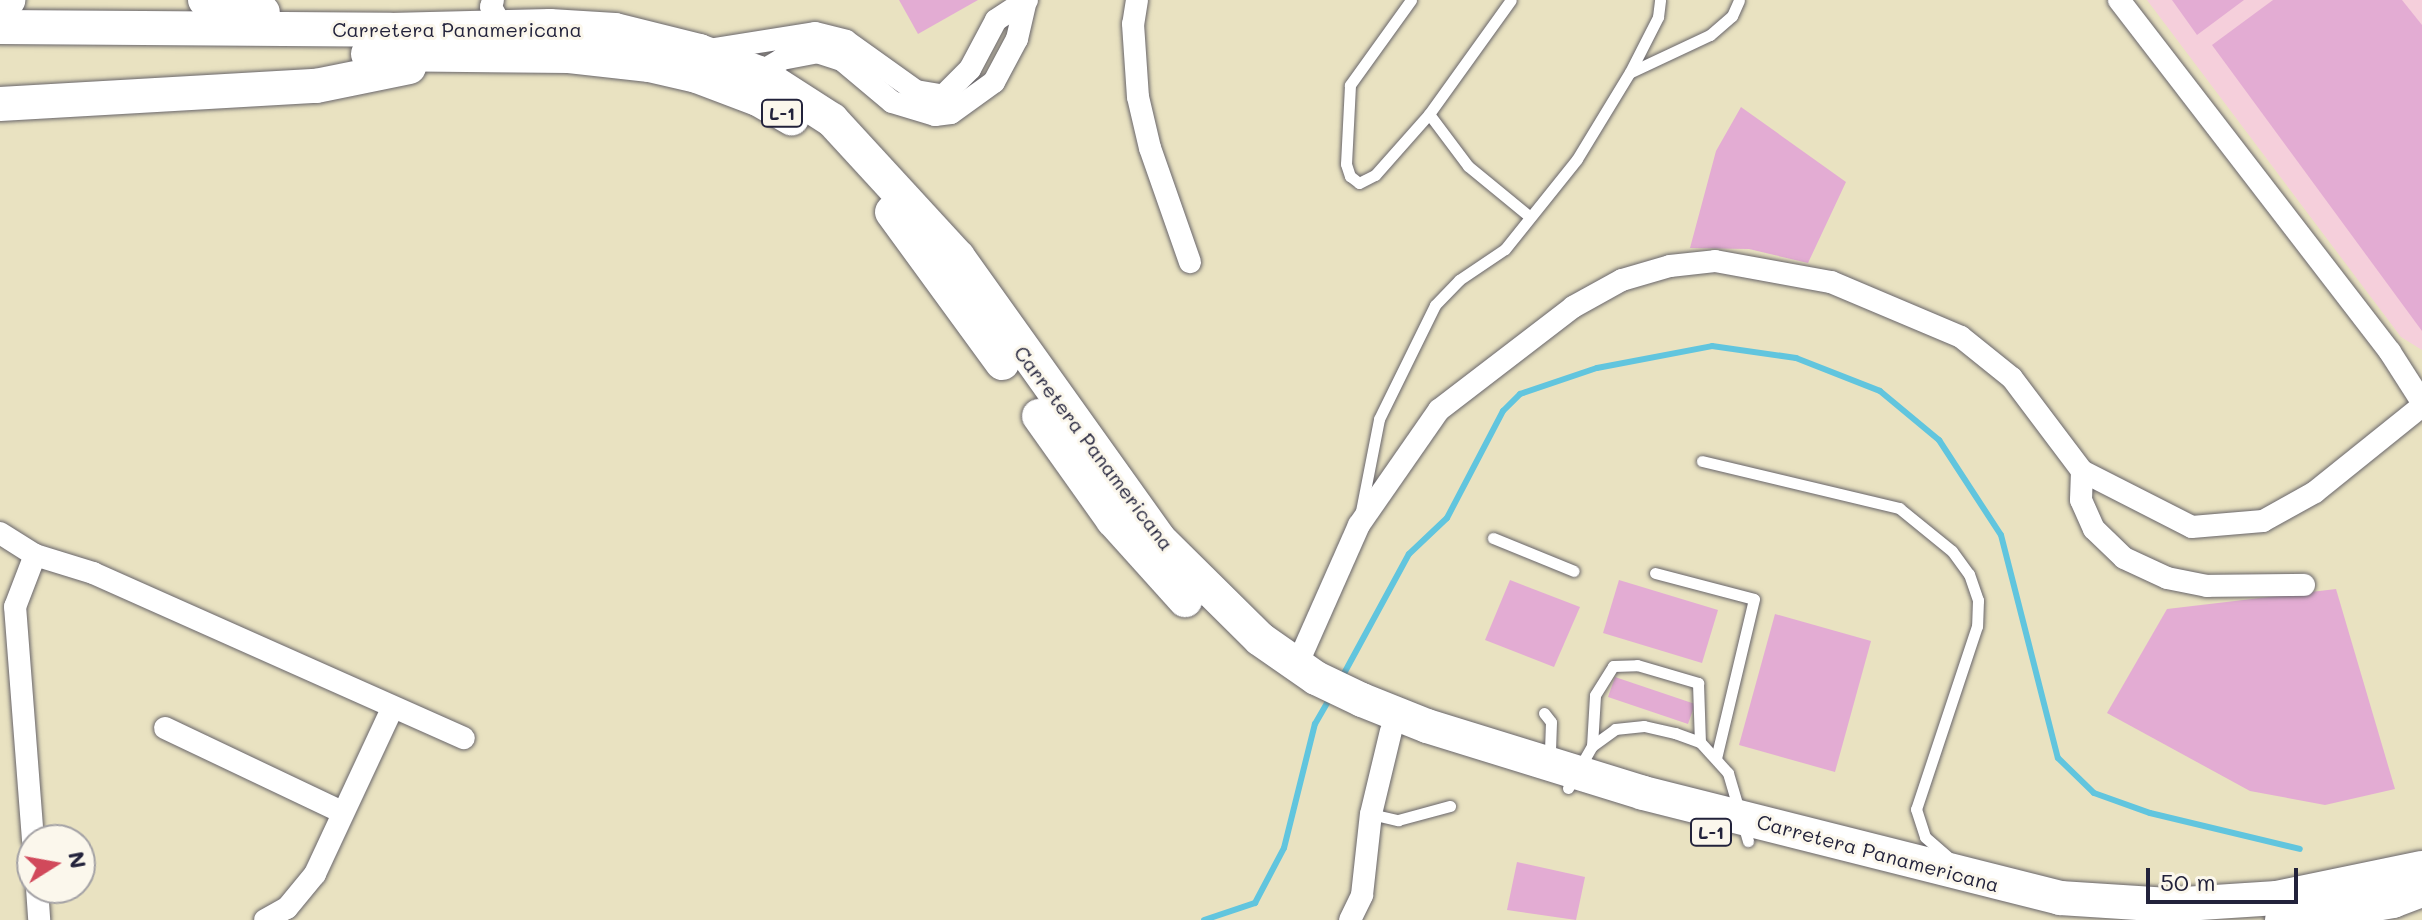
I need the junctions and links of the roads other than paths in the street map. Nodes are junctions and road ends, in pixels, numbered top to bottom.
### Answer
1 (8, 0) edge
2 (205, 0) edge
3 (1137, 0) edge
4 (1411, 0) edge
5 (1511, 0) edge
6 (1660, 0) edge
7 (1739, 0) edge
8 (2119, 0) edge
9 (1026, 1) edge
10 (0, 3) edge
11 (497, 13) edge
12 (0, 27) edge
13 (390, 30) junction
14 (0, 49) edge
15 (699, 51) junction
16 (474, 54) junction
17 (1630, 72) junction
18 (759, 73) junction
19 (0, 104) edge
20 (1429, 114) junction
21 (1530, 217) junction
22 (1190, 262) dead end
23 (2422, 404) edge
24 (1702, 461) dead end
25 (2082, 471) junction
26 (1359, 525) junction
27 (0, 533) edge
28 (1493, 538) dead end
29 (35, 555) junction
30 (1574, 571) dead end
31 (1655, 573) dead end
32 (2304, 585) dead end
33 (1307, 680) junction
34 (393, 707) junction
35 (1359, 709) junction
36 (1544, 713) dead end
37 (165, 728) dead end
38 (1391, 731) junction
39 (464, 738) dead end
40 (1700, 742) junction
41 (1716, 759) junction
42 (1571, 767) junction
43 (1450, 806) dead end
44 (340, 811) junction
45 (1371, 814) junction
46 (32, 824) edge
47 (1746, 829) junction
48 (2422, 868) edge
49 (1973, 879) junction
50 (2422, 890) edge
51 (2325, 918) edge
52 (265, 920) edge
53 (1350, 920) edge
54 (2073, 920) edge
55 (2282, 920) edge

1 - 10 main road
2 - 13 main road
3 - 22 street
4 - 20 lane
5 - 20 lane
6 - 17 lane
7 - 17 lane
8 - 23 street
9 - 15 street
9 - 18 street
11 - 13 main road, Carretera Panamericana / L-1
11 - 15 main road, Carretera Panamericana / L-1
12 - 13 main road, Carretera Panamericana / L-1
14 - 16 main road, Carretera Panamericana / L-1
15 - 18 main road, Carretera Panamericana / L-1
16 - 19 main road
16 - 33 main road, Carretera Panamericana / L-1
17 - 21 lane
18 - 33 main road, Carretera Panamericana / L-1
20 - 21 lane
21 - 26 lane
23 - 25 street
24 - 49 lane
25 - 26 street
25 - 32 street
26 - 33 street
27 - 29 street
28 - 30 lane
29 - 34 street
29 - 46 street
31 - 41 lane
33 - 35 main road, Carretera Panamericana / L-1
34 - 39 street
34 - 44 street
35 - 38 main road, Carretera Panamericana / L-1
35 - 42 main road, Carretera Panamericana / L-1
36 - 42 lane
37 - 44 street
38 - 42 main road, Carretera Panamericana / L-1
38 - 45 street
40 - 41 lane
40 - 42 lane
40 - 42 lane
41 - 47 lane
42 - 47 main road, Carretera Panamericana / L-1
43 - 45 lane
44 - 52 street
45 - 53 street
47 - 49 main road, Carretera Panamericana / L-1
47 - 54 main road, Carretera Panamericana / L-1
48 - 49 main road, Carretera Panamericana / L-1
50 - 51 main road
51 - 55 main road

